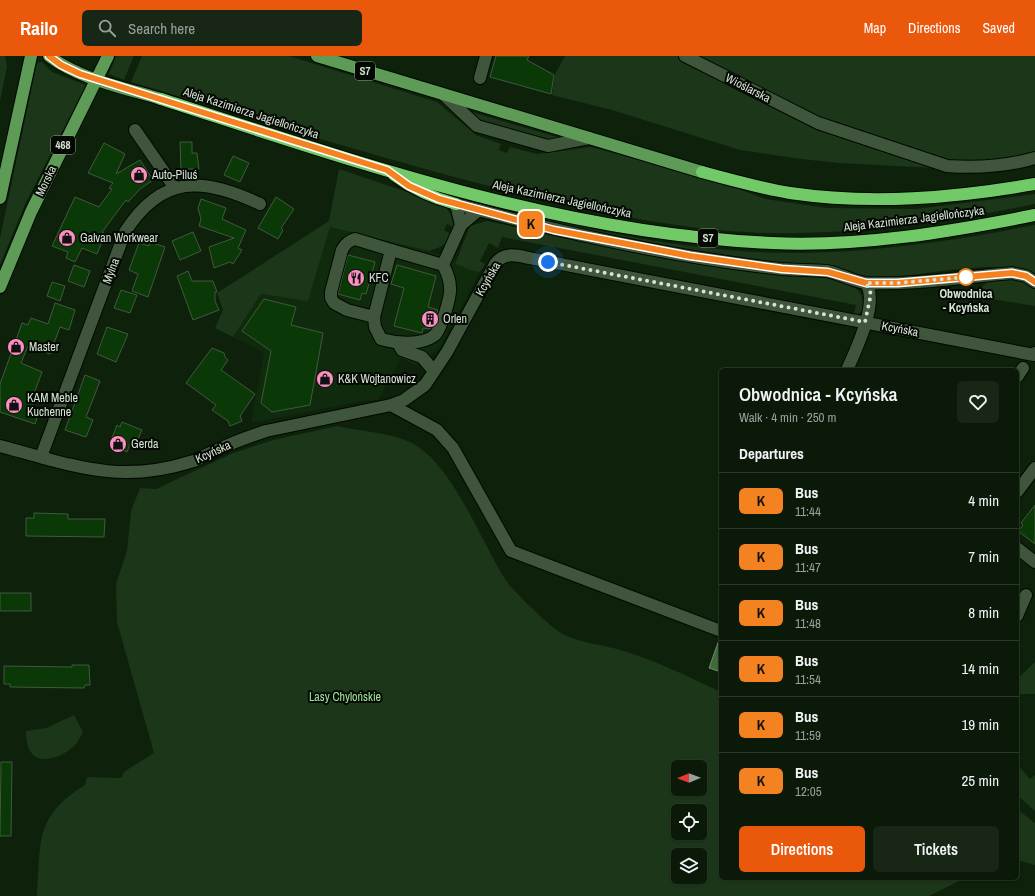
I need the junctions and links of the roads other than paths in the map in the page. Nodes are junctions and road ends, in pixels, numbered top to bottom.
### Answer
1 (49, 56) edge
2 (108, 56) edge
3 (317, 56) edge
4 (486, 56) edge
5 (685, 56) edge
6 (29, 58) edge
7 (480, 78) dead end
8 (97, 79) junction
9 (445, 96) junction
10 (161, 99) joint
11 (135, 130) dead end
12 (588, 138) junction
13 (1035, 158) edge
14 (387, 170) junction
15 (702, 172) joint
16 (1035, 184) edge
17 (175, 188) junction
18 (0, 198) edge
19 (260, 204) dead end
20 (456, 204) junction
21 (479, 210) junction
22 (1035, 215) edge
23 (461, 225) junction
24 (391, 250) junction
25 (443, 265) junction
26 (1035, 282) edge
27 (866, 283) junction
28 (0, 287) edge
29 (374, 317) junction
30 (865, 322) junction
31 (398, 343) junction
32 (1034, 354) edge
33 (848, 368) edge
34 (434, 371) junction
35 (391, 405) junction
36 (0, 446) edge
37 (41, 457) junction
38 (1035, 468) edge
39 (1019, 489) edge
40 (1019, 550) edge
41 (1035, 562) edge
42 (1026, 595) dead end
43 (1019, 611) edge
44 (719, 630) edge

1 - 8 main road, Aleja Kazimierza Jagiellończyka
2 - 8 main road, Morska / 468
3 - 9 main road, Aleja Kazimierza Jagiellończyka / S7
4 - 7 street
5 - 13 street, Wioślarska
6 - 18 main road
8 - 10 main road, Aleja Kazimierza Jagiellończyka / S7
8 - 28 main road, Morska / 468
9 - 12 main road, Aleja Kazimierza Jagiellończyka / S7
9 - 12 street
10 - 14 highway, Aleja Kazimierza Jagiellończyka / S7
11 - 17 street
12 - 15 main road, Aleja Kazimierza Jagiellończyka / S7
14 - 20 highway
14 - 22 highway, Aleja Kazimierza Jagiellończyka / S7
15 - 16 highway, Aleja Kazimierza Jagiellończyka / S7
17 - 19 street, Mylna
17 - 37 street, Mylna
20 - 21 street
20 - 23 street
21 - 23 street
21 - 27 street
23 - 25 street
24 - 25 street
24 - 29 street
24 - 29 street
25 - 31 street
26 - 27 street
27 - 30 street
29 - 31 street
30 - 32 street, Kcyńska
30 - 33 street
30 - 34 street, Kcyńska
31 - 34 street
34 - 35 street, Kcyńska
35 - 37 street, Kcyńska
35 - 44 street
36 - 37 street, Kcyńska
38 - 39 street
40 - 41 street
42 - 43 street

